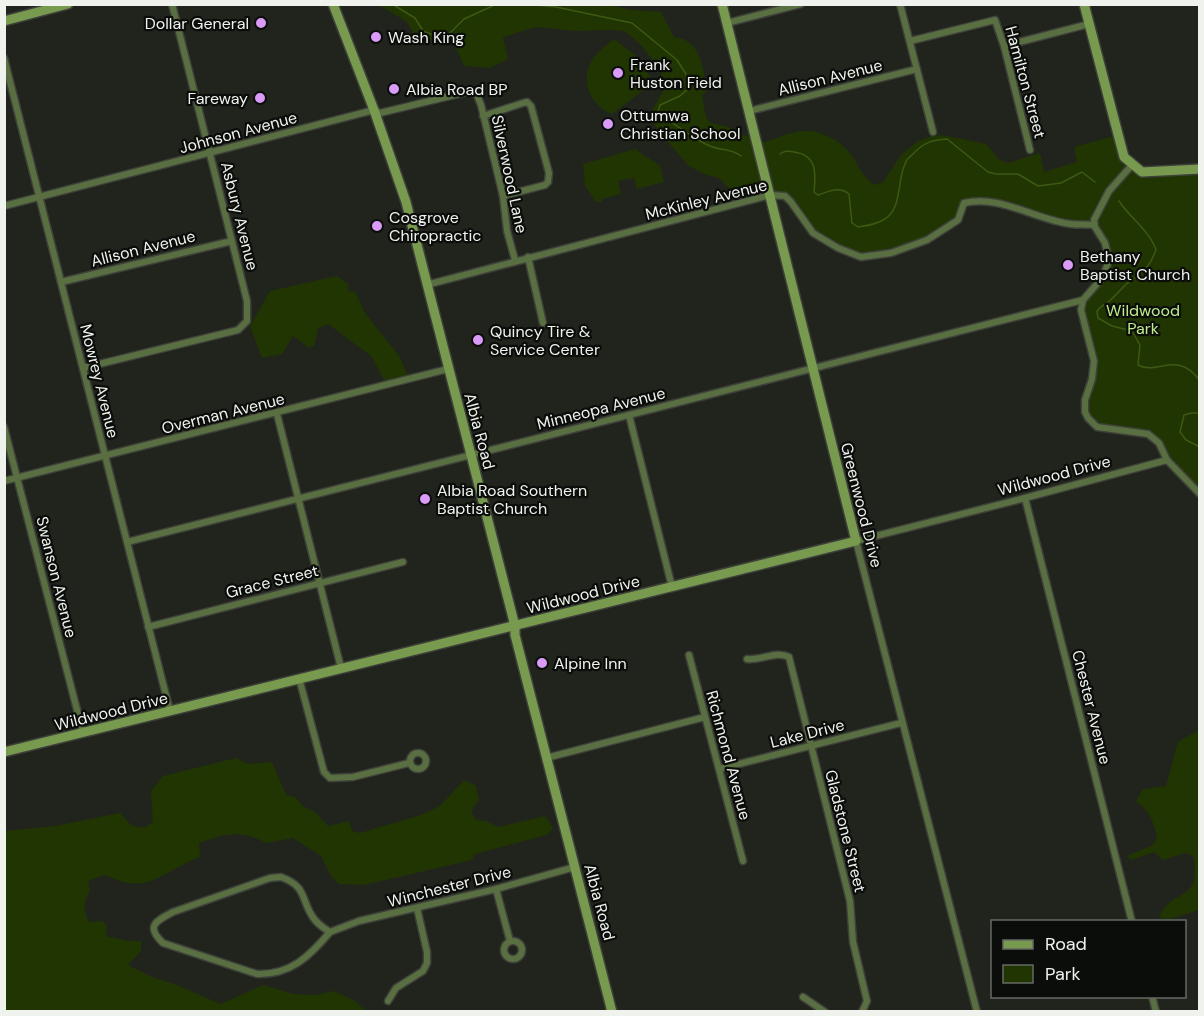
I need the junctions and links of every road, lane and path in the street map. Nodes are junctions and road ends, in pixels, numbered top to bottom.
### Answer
1 (68, 4) edge
2 (172, 4) edge
3 (333, 4) edge
4 (722, 4) edge
5 (801, 4) edge
6 (900, 4) edge
7 (1084, 4) edge
8 (4, 21) edge
9 (727, 24) junction
10 (1089, 24) junction
11 (910, 41) junction
12 (1004, 46) junction
13 (4, 58) edge
14 (917, 69) junction
15 (477, 95) joint
16 (374, 110) junction
17 (749, 111) junction
18 (483, 116) junction
19 (933, 132) dead end
20 (1030, 150) dead end
21 (211, 153) junction
22 (1132, 165) junction
23 (1200, 169) edge
24 (770, 195) junction
25 (503, 196) junction
26 (40, 198) junction
27 (4, 206) edge
28 (1094, 225) junction
29 (232, 241) junction
30 (528, 257) junction
31 (515, 260) junction
32 (61, 282) junction
33 (426, 285) junction
34 (1083, 300) junction
35 (543, 323) dead end
36 (83, 368) junction
37 (448, 369) junction
38 (813, 369) junction
39 (277, 414) junction
40 (629, 415) junction
41 (4, 427) edge
42 (471, 456) junction
43 (105, 457) junction
44 (1167, 460) junction
45 (17, 478) junction
46 (4, 481) edge
47 (1200, 494) edge
48 (299, 498) junction
49 (1025, 498) junction
50 (856, 541) junction
51 (127, 542) junction
52 (403, 562) dead end
53 (320, 584) junction
54 (672, 587) junction
55 (515, 626) junction
56 (148, 627) junction
57 (689, 655) dead end
58 (747, 659) dead end
59 (341, 668) junction
60 (299, 678) junction
61 (170, 711) junction
62 (705, 717) junction
63 (901, 723) junction
64 (82, 733) junction
65 (812, 746) junction
66 (4, 752) edge
67 (546, 758) junction
68 (409, 763) dead end
69 (719, 769) junction
70 (743, 861) dead end
71 (575, 867) junction
72 (496, 889) junction
73 (417, 908) junction
74 (1132, 920) edge
75 (330, 932) junction
76 (510, 941) dead end
77 (803, 997) dead end
78 (388, 1001) dead end
79 (612, 1011) edge
80 (825, 1011) edge
81 (862, 1011) edge
82 (976, 1011) edge

1 - 8 street
2 - 21 street, Asbury Avenue
3 - 16 street, Albia Road
4 - 9 street, Greenwood Drive
5 - 9 street
6 - 11 street
7 - 10 street
9 - 17 street, Greenwood Drive
10 - 12 street
10 - 22 street
11 - 12 street, Hamilton Street
11 - 14 street
12 - 20 street, Hamilton Street
13 - 26 street, Mowrey Avenue
14 - 17 street, Allison Avenue
14 - 19 street
15 - 16 street, Johnson Avenue
15 - 18 street, Silverwood Lane
16 - 21 street, Johnson Avenue
16 - 33 street, Albia Road
17 - 24 street, Greenwood Drive
18 - 25 street, Silverwood Lane
18 - 25 street
21 - 26 street, Johnson Avenue
21 - 29 street, Asbury Avenue
22 - 23 street
22 - 28 street
24 - 28 street, McKinley Avenue
24 - 30 street, McKinley Avenue
24 - 38 street, Greenwood Drive
25 - 31 street, Silverwood Lane
26 - 27 street, Johnson Avenue
26 - 32 street, Mowrey Avenue
28 - 34 street
29 - 32 street, Allison Avenue
29 - 36 street, Asbury Avenue
30 - 31 street, McKinley Avenue
30 - 35 street
31 - 33 street, McKinley Avenue
32 - 36 street, Mowrey Avenue
33 - 37 street, Albia Road
34 - 38 street, Minneopa Avenue
34 - 44 street
36 - 43 street, Mowrey Avenue
37 - 39 street, Overman Avenue
37 - 42 street, Albia Road
38 - 40 street, Minneopa Avenue
38 - 50 street, Greenwood Drive
39 - 43 street, Overman Avenue
39 - 48 street
40 - 42 street, Minneopa Avenue
40 - 54 street
41 - 45 street, Swanson Avenue
42 - 48 street, Minneopa Avenue
42 - 55 street, Albia Road
43 - 45 street, Overman Avenue
43 - 51 street, Mowrey Avenue
44 - 47 street
44 - 49 street, Wildwood Drive
45 - 46 street, Overman Avenue
45 - 64 street, Swanson Avenue
48 - 51 street, Minneopa Avenue
48 - 53 street
49 - 50 street, Wildwood Drive
49 - 74 street, Chester Avenue
50 - 54 street, Wildwood Drive
50 - 63 street, Greenwood Drive
51 - 56 street, Mowrey Avenue
52 - 53 street, Grace Street
53 - 56 street, Grace Street
53 - 59 street
54 - 55 street, Wildwood Drive
55 - 59 street, Wildwood Drive
55 - 67 street, Albia Road
56 - 61 street, Mowrey Avenue
57 - 62 street, Richmond Avenue
58 - 65 street, Gladstone Street
59 - 60 street, Wildwood Drive
60 - 61 street, Wildwood Drive
60 - 68 street
61 - 64 street, Wildwood Drive
62 - 67 street
62 - 69 street, Richmond Avenue
63 - 65 street, Lake Drive
63 - 82 street, Greenwood Drive
64 - 66 street, Wildwood Drive
65 - 69 street, Lake Drive
65 - 81 street, Gladstone Street
67 - 71 street, Albia Road
69 - 70 street, Richmond Avenue
71 - 72 street, Winchester Drive
71 - 79 street, Albia Road
72 - 73 street, Winchester Drive
72 - 76 street
73 - 75 street, Winchester Drive
73 - 78 street
75 - 75 street
77 - 80 street

